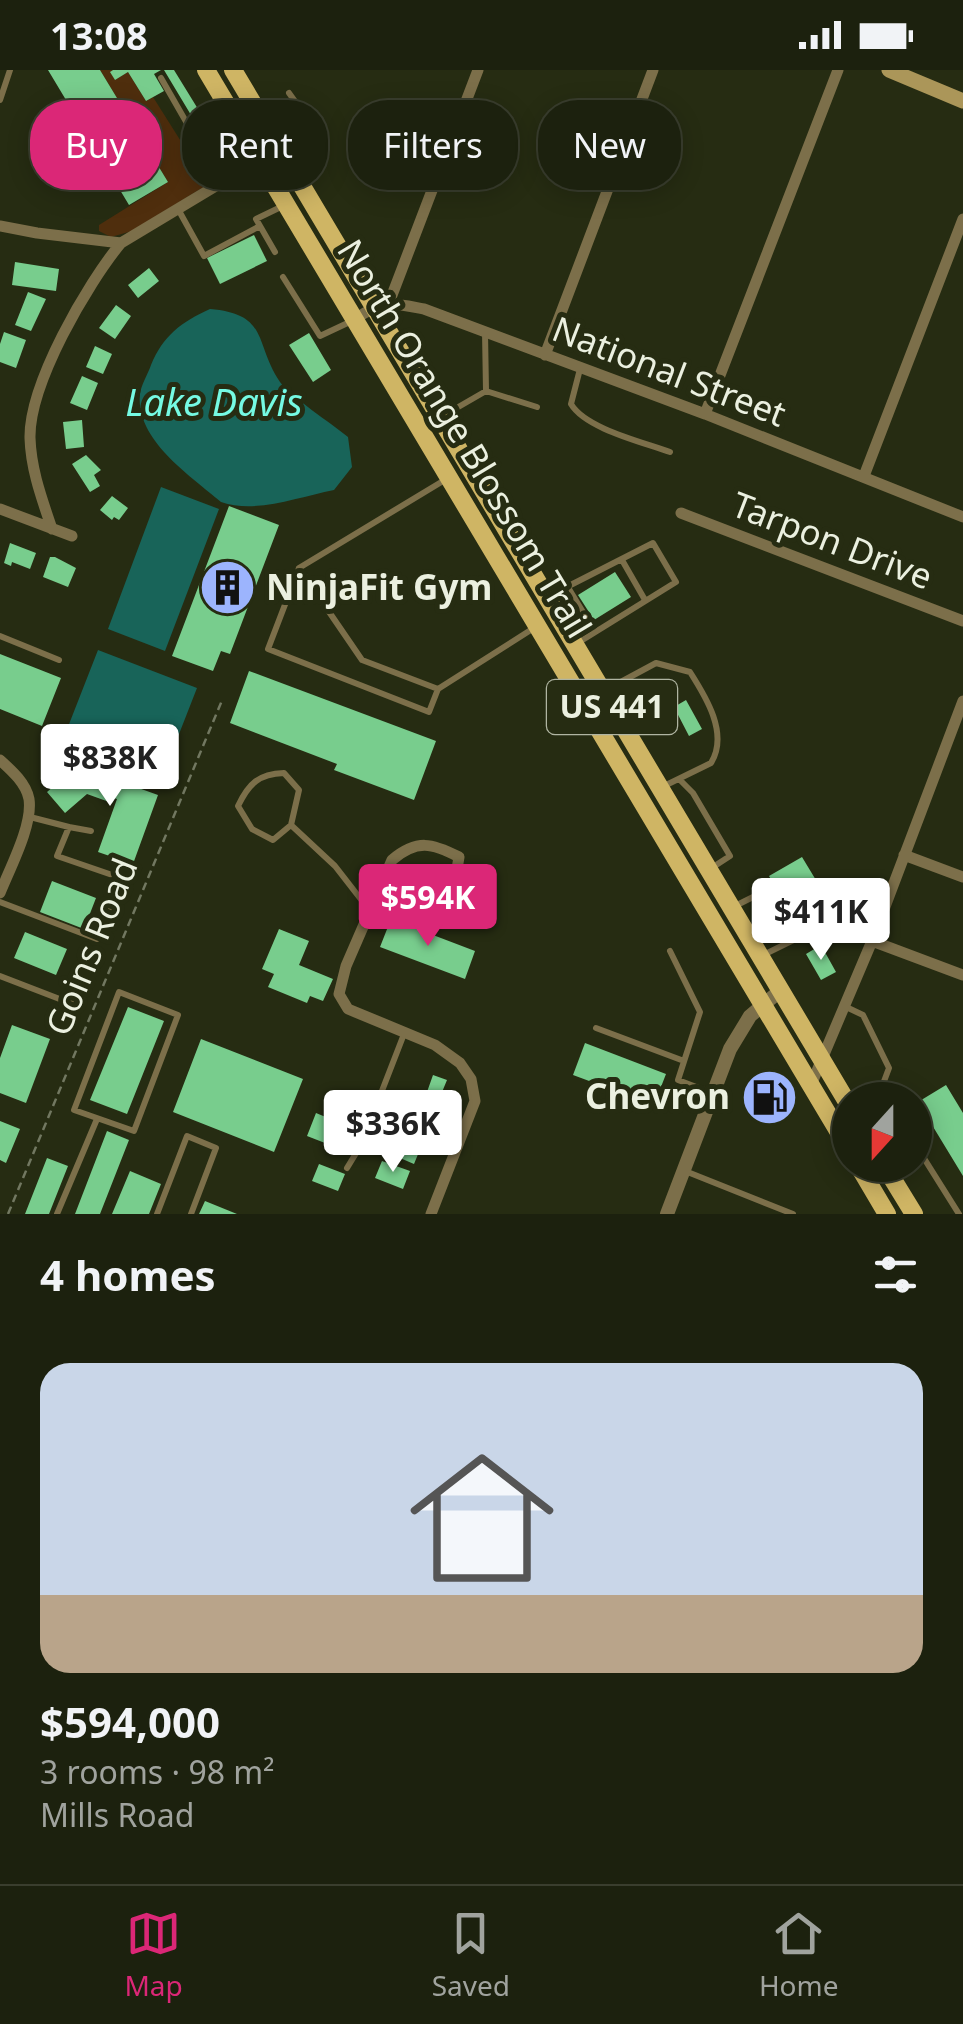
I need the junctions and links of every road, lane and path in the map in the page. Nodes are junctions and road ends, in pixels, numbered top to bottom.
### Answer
1 (10, 70) edge
2 (206, 70) edge
3 (478, 70) edge
4 (653, 70) edge
5 (838, 70) edge
6 (889, 70) edge
7 (238, 73) edge
8 (161, 78) dead end
9 (290, 93) dead end
10 (0, 100) edge
11 (224, 100) edge
12 (253, 100) edge
13 (295, 100) edge
14 (963, 101) edge
15 (182, 115) edge
16 (210, 190) edge
17 (278, 190) edge
18 (306, 190) edge
19 (286, 204) junction
20 (178, 209) junction
21 (963, 219) edge
22 (0, 226) edge
23 (260, 226) junction
24 (122, 243) junction
25 (274, 252) dead end
26 (283, 277) dead end
27 (381, 305) junction
28 (355, 319) junction
29 (485, 332) junction
30 (545, 355) junction
31 (580, 369) junction
32 (486, 392) junction
33 (537, 407) dead end
34 (705, 414) junction
35 (440, 418) junction
36 (670, 452) dead end
37 (864, 476) junction
38 (449, 477) junction
39 (0, 510) edge
40 (681, 513) dead end
41 (963, 517) edge
42 (52, 528) junction
43 (72, 536) dead end
44 (622, 560) junction
45 (299, 568) junction
46 (568, 589) junction
47 (547, 598) junction
48 (645, 600) junction
49 (963, 621) edge
50 (538, 625) junction
51 (595, 632) junction
52 (0, 636) edge
53 (575, 644) junction
54 (553, 652) junction
55 (59, 660) dead end
56 (438, 690) junction
57 (603, 692) junction
58 (222, 698) dead end
59 (963, 701) edge
60 (0, 760) edge
61 (679, 779) junction
62 (660, 788) junction
63 (26, 816) junction
64 (291, 825) junction
65 (69, 826) junction
66 (92, 831) dead end
67 (904, 855) junction
68 (709, 870) junction
69 (963, 877) edge
70 (1, 886) edge
71 (0, 902) edge
72 (732, 908) junction
73 (370, 912) junction
74 (790, 941) junction
75 (872, 941) junction
76 (670, 951) dead end
77 (760, 956) junction
78 (963, 975) edge
79 (0, 976) edge
80 (78, 983) dead end
81 (781, 990) junction
82 (762, 1003) junction
83 (844, 1006) junction
84 (596, 1028) dead end
85 (404, 1032) junction
86 (822, 1060) junction
87 (684, 1062) junction
88 (835, 1082) edge
89 (883, 1082) edge
90 (811, 1086) junction
91 (714, 1094) junction
92 (97, 1120) junction
93 (832, 1121) edge
94 (346, 1168) dead end
95 (684, 1170) junction
96 (932, 1170) edge
97 (868, 1182) edge
98 (894, 1182) edge
99 (8, 1214) edge
100 (58, 1214) edge
101 (157, 1214) edge
102 (191, 1214) edge
103 (431, 1214) edge
104 (668, 1214) edge
105 (793, 1214) edge
106 (888, 1214) edge
107 (914, 1214) edge
108 (960, 1214) edge

1 - 10 lane
2 - 11 main road, North Orange Blossom Trail / US 441
3 - 27 street
4 - 30 street
5 - 34 street
6 - 14 main road
7 - 12 main road, North Orange Blossom Trail / US 441
8 - 15 lane
9 - 13 lane
16 - 20 street
17 - 19 main road, North Orange Blossom Trail / US 441
18 - 27 main road, North Orange Blossom Trail / US 441
19 - 23 lane
19 - 28 main road, North Orange Blossom Trail / US 441
20 - 23 lane
20 - 24 street
21 - 37 street
22 - 24 street
23 - 25 lane
24 - 42 street
26 - 28 lane
27 - 28 street
27 - 29 street, National Street
27 - 35 main road, North Orange Blossom Trail / US 441
28 - 38 main road, North Orange Blossom Trail / US 441
29 - 30 street, National Street
29 - 32 lane
30 - 31 street, National Street
31 - 34 street, National Street
31 - 36 lane
32 - 33 lane
32 - 35 lane
34 - 37 street, National Street
35 - 47 main road, North Orange Blossom Trail / US 441
37 - 41 street, National Street
38 - 45 lane
38 - 50 main road, North Orange Blossom Trail / US 441
39 - 42 street
40 - 49 street, Tarpon Drive
42 - 43 street
44 - 46 lane
44 - 48 lane
44 - 48 lane
45 - 56 lane
45 - 56 lane
46 - 47 lane
46 - 51 lane
47 - 53 main road, North Orange Blossom Trail / US 441
48 - 51 lane
50 - 54 main road, North Orange Blossom Trail / US 441
50 - 56 lane
51 - 53 lane
52 - 55 lane
53 - 54 street
53 - 57 main road, North Orange Blossom Trail / US 441
54 - 82 main road, North Orange Blossom Trail / US 441
57 - 61 lane
57 - 62 main road, North Orange Blossom Trail / US 441
58 - 99 path, Goins Road
59 - 67 street
60 - 63 street
61 - 62 lane
61 - 68 lane
62 - 68 main road, North Orange Blossom Trail / US 441
63 - 65 lane
63 - 70 street
64 - 64 lane
64 - 73 lane
65 - 66 lane
65 - 71 lane
67 - 69 street
67 - 75 street
68 - 72 main road, North Orange Blossom Trail / US 441
72 - 74 lane
72 - 77 main road, North Orange Blossom Trail / US 441
73 - 73 street
73 - 85 street
74 - 75 lane
74 - 77 lane
75 - 78 street
75 - 83 street
76 - 87 lane
77 - 81 main road, North Orange Blossom Trail / US 441
79 - 80 lane
81 - 82 street
81 - 86 main road, North Orange Blossom Trail / US 441
82 - 90 main road, North Orange Blossom Trail / US 441
82 - 91 street
83 - 86 street
83 - 89 lane
84 - 87 lane
85 - 94 lane
85 - 103 street
86 - 88 main road, North Orange Blossom Trail / US 441
86 - 90 street
87 - 91 lane
90 - 93 main road, North Orange Blossom Trail / US 441
91 - 95 street
92 - 92 lane
92 - 100 lane
95 - 104 street
95 - 105 lane
96 - 108 lane
97 - 106 main road
98 - 107 main road
101 - 102 lane

